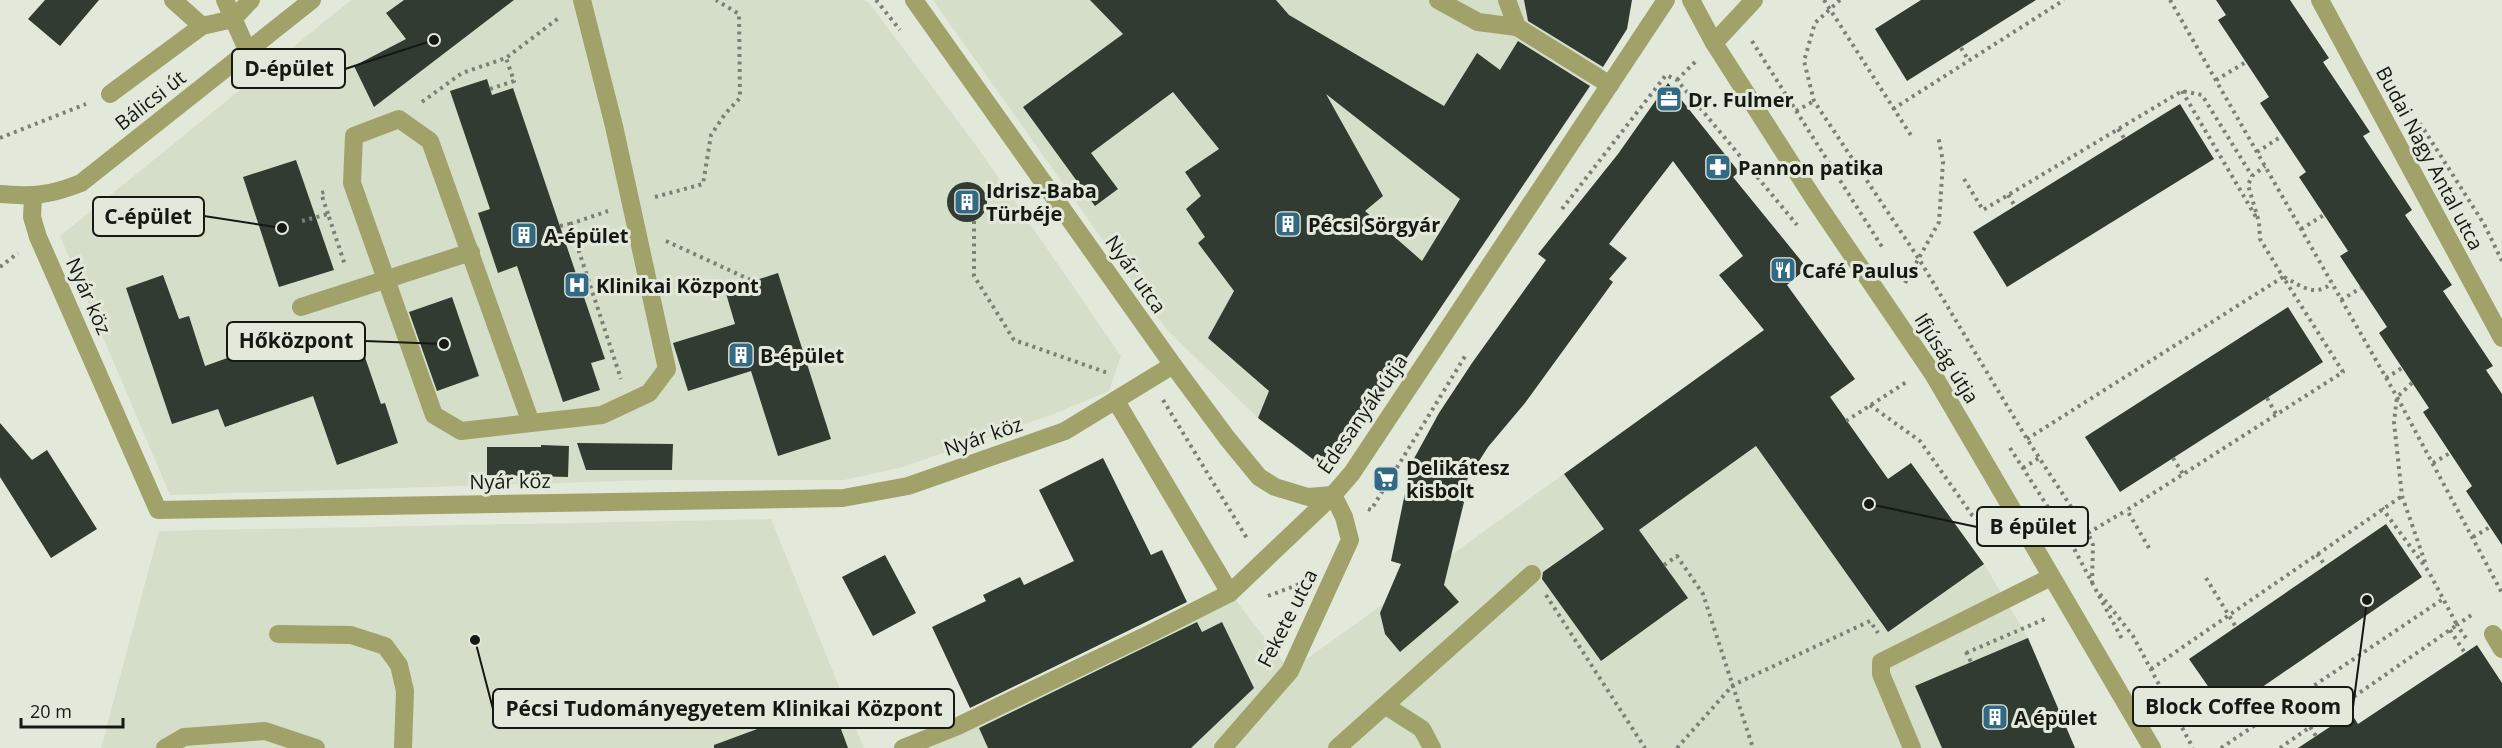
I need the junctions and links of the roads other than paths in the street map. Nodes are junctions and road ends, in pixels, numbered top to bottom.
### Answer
1 (173, 0) edge
2 (225, 0) edge
3 (251, 0) edge
4 (312, 0) edge
5 (582, 0) edge
6 (914, 0) edge
7 (1438, 0) edge
8 (1507, 0) edge
9 (1666, 0) edge
10 (1691, 0) edge
11 (1754, 0) edge
12 (2320, 0) edge
13 (233, 19) junction
14 (201, 26) junction
15 (1517, 27) junction
16 (1714, 43) junction
17 (248, 52) junction
18 (1610, 86) junction
19 (110, 94) road end
20 (0, 194) edge
21 (33, 197) junction
22 (471, 252) junction
23 (385, 280) junction
24 (300, 307) dead end
25 (2502, 338) edge
26 (1173, 365) junction
27 (1116, 401) junction
28 (531, 423) junction
29 (1336, 491) junction
30 (1533, 574) road end
31 (2051, 577) junction
32 (1230, 593) junction
33 (278, 634) dead end
34 (1386, 706) junction
35 (165, 748) edge
36 (316, 748) edge
37 (403, 748) edge
38 (903, 748) edge
39 (1223, 748) edge
40 (1337, 748) edge
41 (1432, 748) edge
42 (1912, 748) edge
43 (2152, 748) edge

1 - 14 street
2 - 13 street
3 - 13 street
4 - 17 street, Bálicsi út
5 - 28 street
6 - 26 street, Nyár utca
7 - 15 street
8 - 15 street
9 - 18 street, Édesanyák útja
10 - 16 street, Ifjúság útja
11 - 16 street
12 - 25 street, Budai Nagy Antal utca
13 - 14 street
13 - 17 street
14 - 19 street
15 - 18 street
16 - 31 street, Ifjúság útja
17 - 21 street, Bálicsi út
18 - 29 street, Édesanyák útja
20 - 21 street, Bálicsi út
21 - 27 street, Nyár köz
22 - 23 street
22 - 23 street
22 - 28 street
23 - 24 street
23 - 28 street
26 - 27 street, Nyár köz
26 - 29 street, Nyár utca
27 - 32 street
29 - 32 street, Édesanyák útja
29 - 39 street, Fekete utca
30 - 34 street
31 - 42 street
31 - 43 street, Ifjúság útja
32 - 38 street, Édesanyák útja
33 - 37 street
34 - 40 street
34 - 41 street
35 - 36 street

